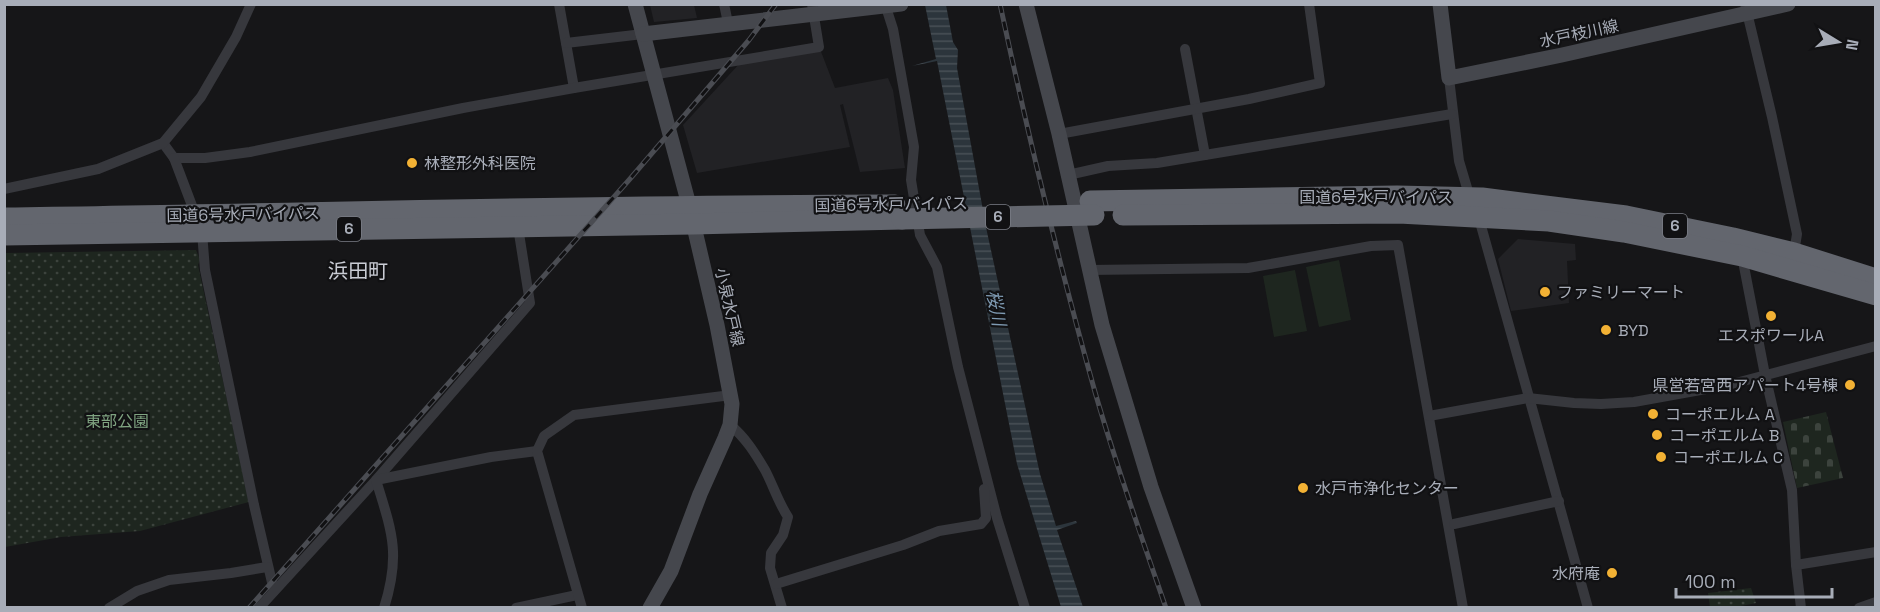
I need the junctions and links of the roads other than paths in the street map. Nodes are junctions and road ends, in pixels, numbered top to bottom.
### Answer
1 (251, 4) edge
2 (559, 4) edge
3 (635, 4) edge
4 (724, 4) edge
5 (1026, 4) edge
6 (1309, 4) edge
7 (1440, 4) edge
8 (1788, 4) edge
9 (891, 5) edge
10 (813, 9) edge
11 (1746, 9) edge
12 (728, 24) junction
13 (643, 34) junction
14 (566, 43) junction
15 (1185, 49) dead end
16 (654, 75) junction
17 (1449, 78) junction
18 (574, 88) junction
19 (1197, 109) junction
20 (1452, 114) junction
21 (1059, 134) junction
22 (163, 142) junction
23 (1205, 155) junction
24 (174, 158) junction
25 (1068, 176) junction
26 (4, 189) edge
27 (1469, 197) junction
28 (1092, 208) junction
29 (691, 215) junction
30 (4, 218) edge
31 (1479, 218) junction
32 (199, 224) junction
33 (518, 227) junction
34 (4, 234) edge
35 (1794, 253) junction
36 (1742, 256) junction
37 (1088, 270) junction
38 (1875, 279) edge
39 (1875, 295) edge
40 (1875, 346) edge
41 (1765, 375) junction
42 (731, 394) junction
43 (1528, 398) junction
44 (1429, 416) junction
45 (730, 425) junction
46 (537, 451) junction
47 (986, 474) junction
48 (376, 480) junction
49 (1559, 501) junction
50 (1454, 524) dead end
51 (1875, 552) edge
52 (1796, 565) junction
53 (267, 567) junction
54 (776, 584) junction
55 (274, 591) junction
56 (577, 595) junction
57 (1875, 602) edge
58 (109, 608) edge
59 (259, 608) edge
60 (384, 608) edge
61 (516, 608) edge
62 (582, 608) edge
63 (650, 608) edge
64 (782, 608) edge
65 (1025, 608) edge
66 (1194, 608) edge
67 (1463, 608) edge
68 (1588, 608) edge
69 (1801, 608) edge
70 (1859, 608) edge

1 - 22 street
2 - 14 street
3 - 13 main road, 小泉水戸線
4 - 12 street
5 - 21 main road
6 - 19 street
7 - 17 main road
8 - 11 main road, 水戸枝川線
9 - 10 main road
9 - 47 street
10 - 12 main road
10 - 16 street
11 - 17 main road, 水戸枝川線
11 - 35 street
12 - 13 main road
13 - 14 street
13 - 16 main road, 小泉水戸線
14 - 18 street
15 - 19 street
16 - 18 street
16 - 29 main road, 小泉水戸線
17 - 20 street
18 - 24 street
19 - 21 street
19 - 23 street
20 - 23 street
20 - 27 street
21 - 25 main road
22 - 24 street
22 - 26 street
23 - 25 street
24 - 32 street
25 - 37 main road
27 - 28 highway, 国道6号水戸バイパス / 6
27 - 31 street
27 - 35 highway, 国道6号水戸バイパス / 6
28 - 29 highway, 国道6号水戸バイパス / 6
28 - 31 highway, 国道6号水戸バイパス / 6
29 - 32 highway, 国道6号水戸バイパス / 6
29 - 33 highway, 国道6号水戸バイパス / 6
29 - 42 main road, 小泉水戸線
30 - 32 highway, 国道6号水戸バイパス / 6
31 - 36 highway, 国道6号水戸バイパス / 6
31 - 43 street
32 - 33 highway, 国道6号水戸バイパス / 6
32 - 34 highway, 国道6号水戸バイパス / 6
32 - 53 street
33 - 48 street
35 - 38 highway, 国道6号水戸バイパス / 6
36 - 39 highway, 国道6号水戸バイパス / 6
36 - 41 street
37 - 44 street
37 - 66 main road
40 - 41 street
41 - 43 street
41 - 52 street
42 - 45 main road, 小泉水戸線
42 - 46 street
43 - 44 street
43 - 49 street
44 - 67 street
45 - 54 street
45 - 63 main road, 小泉水戸線
46 - 48 street
46 - 56 street
47 - 54 street
47 - 65 street
48 - 55 street
48 - 60 street
49 - 50 street
49 - 68 street
51 - 52 street
52 - 69 street
53 - 55 street
53 - 58 street
54 - 64 street
55 - 59 street
56 - 61 street
56 - 62 street
57 - 70 street

